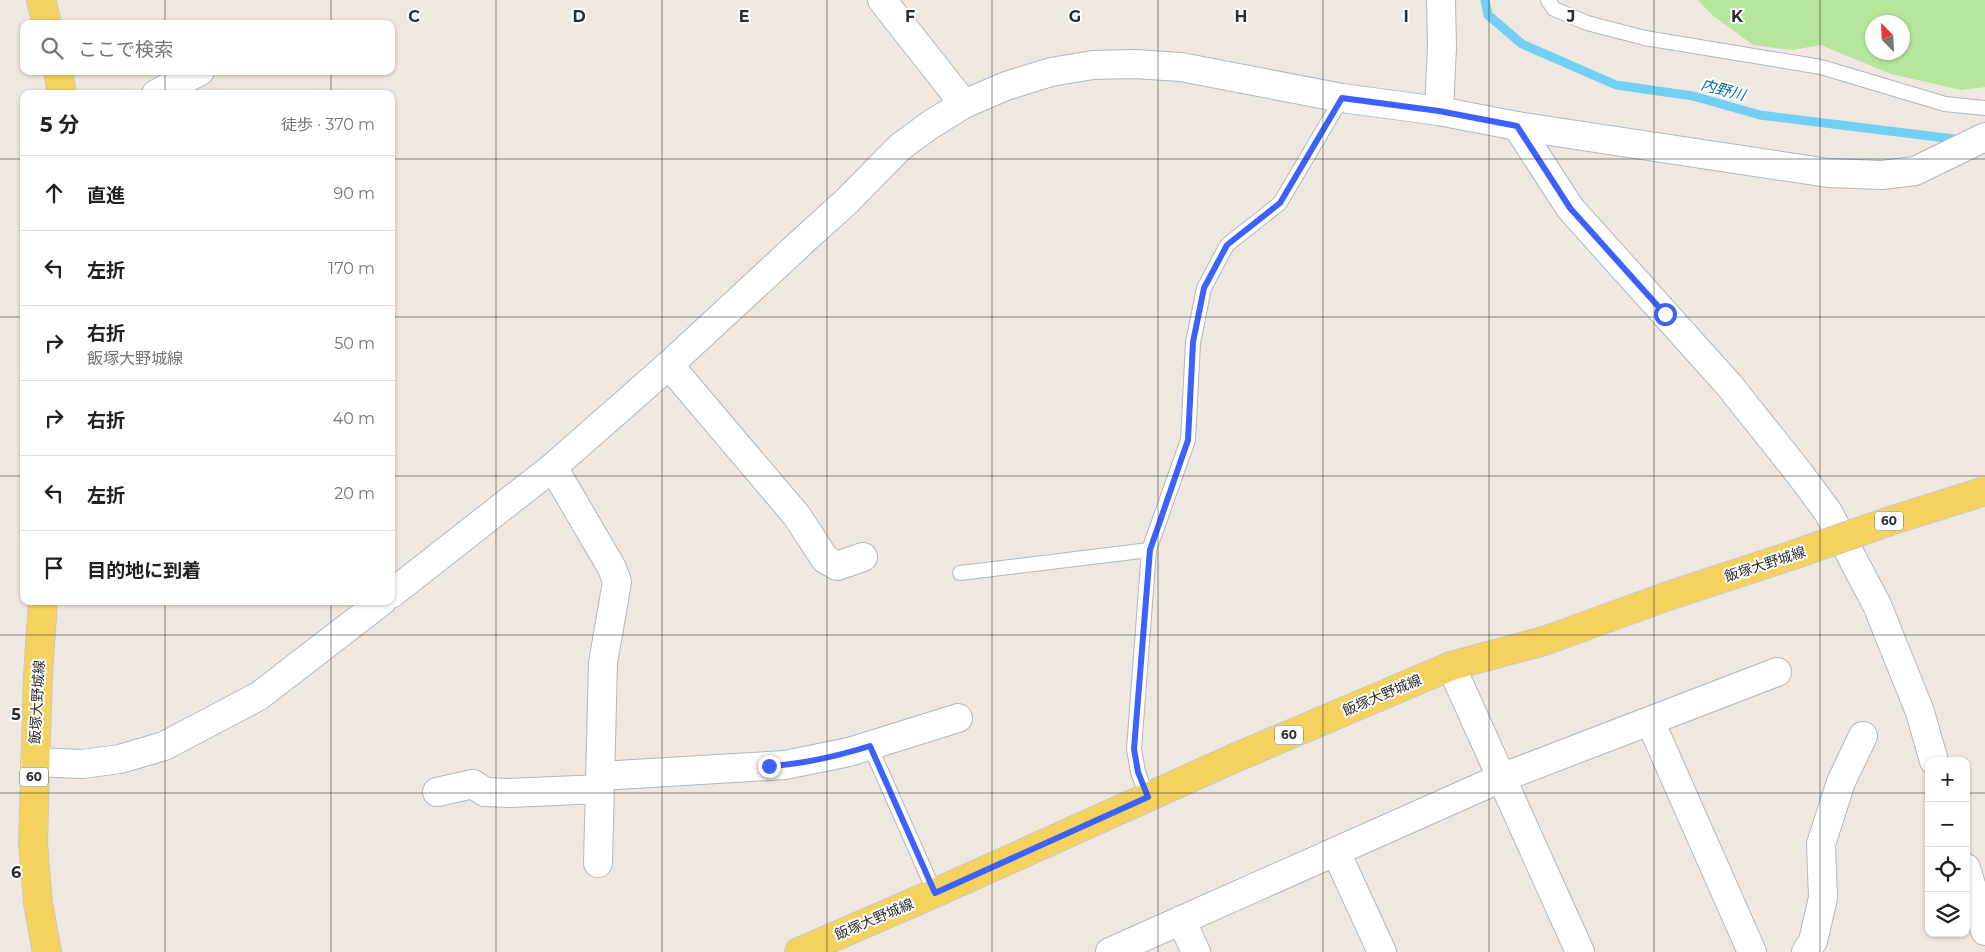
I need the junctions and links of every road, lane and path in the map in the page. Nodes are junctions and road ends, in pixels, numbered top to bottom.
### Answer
1 (41, 0) edge
2 (882, 0) edge
3 (1441, 0) edge
4 (1548, 0) edge
5 (46, 20) edge
6 (59, 75) edge
7 (192, 75) edge
8 (61, 90) edge
9 (164, 90) edge
10 (1342, 98) junction
11 (964, 104) junction
12 (1985, 108) edge
13 (1439, 111) junction
14 (1517, 126) junction
15 (1985, 137) edge
16 (669, 365) junction
17 (553, 467) junction
18 (1985, 490) edge
19 (1150, 550) junction
20 (863, 557) dead end
21 (960, 573) dead end
22 (395, 591) edge
23 (43, 605) edge
24 (377, 605) edge
25 (1451, 666) junction
26 (1777, 672) dead end
27 (958, 718) dead end
28 (1650, 720) junction
29 (1863, 736) dead end
30 (870, 746) junction
31 (1933, 757) edge
32 (35, 762) junction
33 (1501, 778) junction
34 (600, 782) junction
35 (437, 792) dead end
36 (1148, 797) junction
37 (1336, 852) junction
38 (598, 863) dead end
39 (1970, 881) edge
40 (935, 893) junction
41 (1182, 920) junction
42 (1985, 931) edge
43 (47, 952) edge
44 (799, 952) edge
45 (1110, 952) edge
46 (1196, 952) edge
47 (1382, 952) edge
48 (1580, 952) edge
49 (1752, 952) edge
50 (1806, 952) edge

1 - 5 main road
2 - 11 street
3 - 13 street
4 - 12 lane
6 - 8 main road
7 - 9 street
10 - 11 street
10 - 13 street
10 - 19 lane
11 - 16 street
13 - 14 street
14 - 15 street
14 - 31 street
16 - 17 street
16 - 20 street
17 - 22 street
17 - 34 street
18 - 25 main road, 飯塚大野城線 / 60, bridge
19 - 21 lane
19 - 36 lane
23 - 32 main road, 飯塚大野城線 / 60
24 - 32 street
25 - 33 street
25 - 36 main road, 飯塚大野城線 / 60
26 - 28 street
27 - 30 street
28 - 33 street
28 - 49 street
29 - 50 street
30 - 34 street
30 - 40 lane
32 - 43 main road, 飯塚大野城線 / 60
33 - 37 street
33 - 48 street
34 - 35 street
34 - 38 street
36 - 40 main road, 飯塚大野城線 / 60
37 - 41 street
37 - 47 street
39 - 42 street
40 - 44 main road, 飯塚大野城線 / 60
41 - 45 street
41 - 46 street

